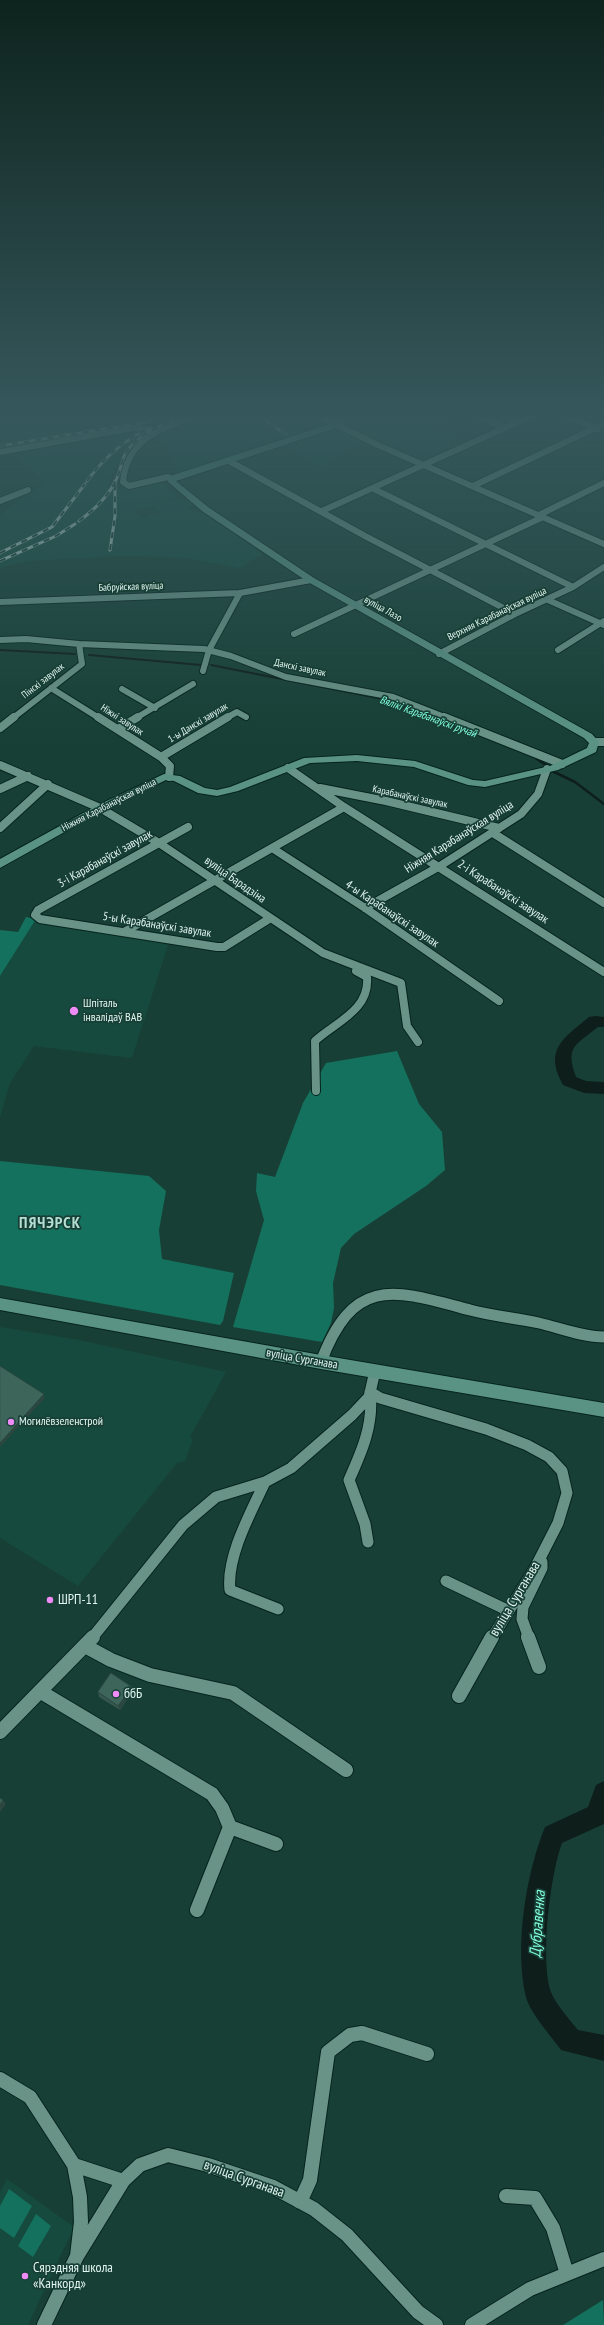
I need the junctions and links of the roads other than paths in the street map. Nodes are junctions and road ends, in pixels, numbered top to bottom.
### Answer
1 (228, 524) edge
2 (346, 524) edge
3 (445, 524) edge
4 (525, 524) edge
5 (560, 524) edge
6 (604, 544) edge
7 (486, 545) junction
8 (604, 567) edge
9 (430, 571) junction
10 (311, 580) junction
11 (574, 587) junction
12 (240, 593) junction
13 (548, 600) junction
14 (0, 602) edge
15 (355, 606) junction
16 (515, 614) junction
17 (603, 623) edge
18 (294, 634) dead end
19 (0, 640) edge
20 (79, 644) junction
21 (210, 650) junction
22 (558, 650) dead end
23 (439, 654) junction
24 (203, 671) dead end
25 (192, 684) dead end
26 (51, 688) junction
27 (122, 689) dead end
28 (155, 708) junction
29 (246, 717) dead end
30 (0, 728) edge
31 (118, 728) junction
32 (599, 742) edge
33 (161, 757) junction
34 (562, 764) junction
35 (0, 765) edge
36 (288, 768) junction
37 (547, 769) junction
38 (28, 776) junction
39 (169, 777) junction
40 (48, 784) junction
41 (317, 787) junction
42 (0, 789) edge
43 (344, 807) junction
44 (100, 808) junction
45 (188, 827) dead end
46 (0, 828) edge
47 (496, 830) junction
48 (159, 843) junction
49 (272, 848) junction
50 (0, 864) edge
51 (440, 866) junction
52 (215, 880) junction
53 (604, 903) edge
54 (365, 908) junction
55 (35, 915) joint
56 (269, 919) junction
57 (124, 932) junction
58 (337, 960) junction
59 (604, 972) edge
60 (498, 1000) dead end
61 (418, 1042) dead end
62 (316, 1091) dead end
63 (0, 1304) edge
64 (604, 1337) edge
65 (321, 1362) junction
66 (375, 1372) junction
67 (370, 1392) junction
68 (604, 1410) edge
69 (265, 1482) junction
70 (368, 1542) dead end
71 (542, 1554) junction
72 (446, 1581) dead end
73 (278, 1609) dead end
74 (508, 1610) junction
75 (85, 1646) junction
76 (539, 1667) dead end
77 (41, 1692) junction
78 (459, 1696) dead end
79 (0, 1732) edge
80 (346, 1770) dead end
81 (230, 1827) junction
82 (276, 1844) dead end
83 (197, 1910) dead end
84 (427, 2054) dead end
85 (0, 2079) edge
86 (74, 2165) junction
87 (123, 2181) junction
88 (506, 2196) dead end
89 (300, 2202) junction
90 (77, 2256) junction
91 (604, 2260) edge
92 (567, 2274) junction
93 (44, 2325) edge
94 (436, 2325) edge
95 (472, 2325) edge

1 - 10 main road, вуліца Лазо
2 - 9 street
3 - 7 street
4 - 7 street
5 - 6 street
7 - 9 street
7 - 11 street
8 - 11 street, Верхняя Карабанаўская вуліца
9 - 15 street
9 - 16 street
10 - 12 street, Бабруйская вуліца
10 - 15 main road, вуліца Лазо
11 - 13 street, Верхняя Карабанаўская вуліца
12 - 14 street, Бабруйская вуліца
12 - 21 street
13 - 16 street, Верхняя Карабанаўская вуліца
13 - 17 street
15 - 18 street
15 - 23 main road, вуліца Лазо
16 - 23 street, Верхняя Карабанаўская вуліца
17 - 22 street
19 - 20 street, Данскі завулак
20 - 21 street, Данскі завулак
20 - 26 street, Пінскі завулак
21 - 24 street
21 - 34 street, Данскі завулак
23 - 32 main road, вуліца Лазо
25 - 28 street
26 - 30 street, Пінскі завулак
26 - 31 street, Ніжні завулак
27 - 28 street
28 - 31 street
29 - 33 street, 1-ы Данскі завулак
31 - 33 street, Ніжні завулак
32 - 34 main road, Ніжняя Карабанаўская вуліца
33 - 39 street, Ніжні завулак
34 - 37 main road, Ніжняя Карабанаўская вуліца
35 - 38 street, вуліца Барадзіна
36 - 37 main road, Ніжняя Карабанаўская вуліца
36 - 39 main road, Ніжняя Карабанаўская вуліца
36 - 41 street, 2-і Карабанаўскі завулак
37 - 47 street, Ніжняя Карабанаўская вуліца
38 - 40 street, вуліца Барадзіна
38 - 42 street
39 - 44 main road, Ніжняя Карабанаўская вуліца
40 - 44 street, вуліца Барадзіна
40 - 46 street
41 - 43 street, 2-і Карабанаўскі завулак
41 - 47 street, Карабанаўскі завулак
43 - 49 street
43 - 51 street, 2-і Карабанаўскі завулак
44 - 48 street, вуліца Барадзіна
44 - 50 main road, Ніжняя Карабанаўская вуліца
45 - 48 street, 3-і Карабанаўскі завулак
47 - 51 street, Ніжняя Карабанаўская вуліца
47 - 53 street, Карабанаўскі завулак
48 - 52 street, вуліца Барадзіна
48 - 55 street, 3-і Карабанаўскі завулак
49 - 52 street
49 - 54 street, 4-ы Карабанаўскі завулак
51 - 54 street, Ніжняя Карабанаўская вуліца
51 - 59 street, 2-і Карабанаўскі завулак
52 - 56 street, вуліца Барадзіна
52 - 57 street
54 - 60 street, 4-ы Карабанаўскі завулак
55 - 57 street, 5-ы Карабанаўскі завулак
56 - 57 street, 5-ы Карабанаўскі завулак
56 - 58 street, вуліца Барадзіна
58 - 61 street, вуліца Барадзіна
58 - 62 street
63 - 65 main road, вуліца Сурганава
64 - 65 street
65 - 66 main road, вуліца Сурганава
66 - 67 street
66 - 68 main road, вуліца Сурганава
67 - 69 street
67 - 70 street
67 - 71 street, вуліца Сурганава
69 - 73 street
69 - 75 street
71 - 74 street, вуліца Сурганава
71 - 76 street
72 - 74 street
74 - 78 street, вуліца Сурганава
75 - 77 street
75 - 80 street
77 - 79 street
77 - 81 street
81 - 82 street
81 - 83 street
84 - 89 street
85 - 86 street
86 - 87 street
86 - 90 street
87 - 89 street, вуліца Сурганава
87 - 90 street, вуліца Сурганава
88 - 92 street
89 - 94 street, вуліца Сурганава
90 - 93 street
91 - 92 street
92 - 95 street

